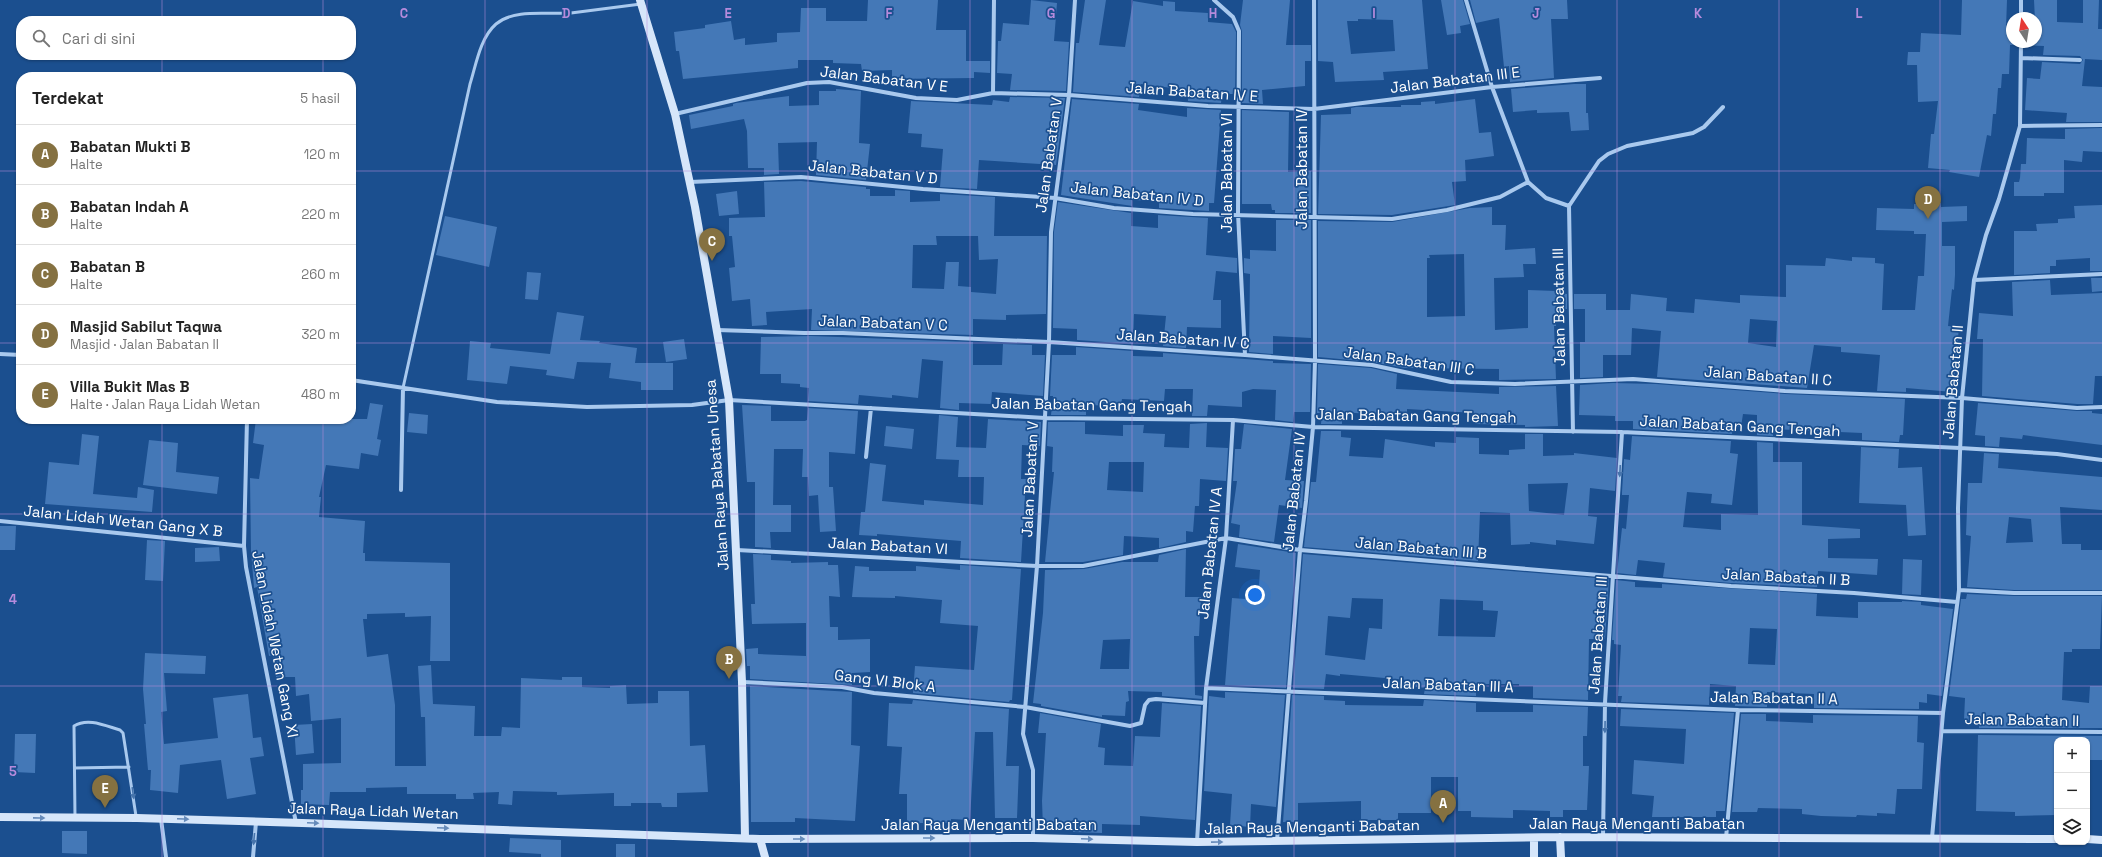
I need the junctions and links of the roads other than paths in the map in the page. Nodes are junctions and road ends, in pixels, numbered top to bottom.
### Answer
1 (994, 0) edge
2 (1075, 0) edge
3 (1214, 0) edge
4 (1314, 0) edge
5 (1466, 0) edge
6 (2021, 0) edge
7 (641, 2) edge
8 (2021, 12) edge
9 (2021, 48) edge
10 (2021, 58) junction
11 (2080, 60) dead end
12 (1600, 78) dead end
13 (1492, 87) junction
14 (993, 93) junction
15 (1069, 95) junction
16 (1723, 107) dead end
17 (1238, 108) junction
18 (1314, 109) junction
19 (675, 114) junction
20 (2102, 125) edge
21 (2020, 126) junction
22 (690, 182) junction
23 (1528, 182) junction
24 (1055, 198) junction
25 (1569, 206) junction
26 (1238, 213) junction
27 (1314, 217) junction
28 (2102, 274) edge
29 (1974, 280) junction
30 (716, 330) junction
31 (1050, 342) junction
32 (0, 354) edge
33 (16, 355) edge
34 (1245, 355) junction
35 (1314, 361) junction
36 (356, 381) edge
37 (1572, 381) junction
38 (404, 388) junction
39 (1962, 398) junction
40 (728, 400) junction
41 (2102, 407) edge
42 (871, 408) junction
43 (1045, 418) junction
44 (1233, 420) junction
45 (247, 424) edge
46 (1312, 426) junction
47 (1573, 432) junction
48 (1622, 432) junction
49 (1960, 448) junction
50 (866, 457) dead end
51 (2102, 460) edge
52 (401, 490) dead end
53 (0, 521) edge
54 (1226, 538) junction
55 (244, 546) junction
56 (736, 550) junction
57 (1300, 550) junction
58 (1037, 566) junction
59 (1614, 575) junction
60 (1959, 590) junction
61 (2102, 593) edge
62 (1957, 602) junction
63 (742, 682) junction
64 (1206, 688) junction
65 (1290, 691) junction
66 (1205, 702) junction
67 (1605, 703) junction
68 (1025, 707) junction
69 (1738, 710) junction
70 (1943, 713) junction
71 (1942, 731) junction
72 (2102, 732) edge
73 (129, 767) junction
74 (75, 768) junction
75 (0, 817) edge
76 (75, 818) junction
77 (137, 818) junction
78 (161, 819) junction
79 (256, 822) junction
80 (296, 823) junction
81 (745, 837) junction
82 (1560, 837) junction
83 (1033, 838) junction
84 (1534, 838) junction
85 (1726, 838) junction
86 (1932, 838) junction
87 (760, 839) junction
88 (1603, 839) junction
89 (2054, 839) edge
90 (2090, 839) edge
91 (2102, 840) edge
92 (1277, 841) junction
93 (1197, 842) junction
94 (1534, 854) edge
95 (1561, 854) edge
96 (166, 857) edge
97 (253, 857) edge
98 (765, 857) edge

1 - 14 street
2 - 15 street, Jalan Babatan V
3 - 17 street, Jalan Babatan VI
4 - 18 street, Jalan Babatan IV
5 - 13 street
6 - 8 street
7 - 19 main road, Jalan Raya Babatan Unesa
7 - 38 lane
9 - 10 street, Jalan Babatan II
10 - 11 street
10 - 21 street, Jalan Babatan II
12 - 13 street, Jalan Babatan III E
13 - 18 street, Jalan Babatan III E
13 - 23 street
14 - 15 street, Jalan Babatan V E
14 - 19 street, Jalan Babatan V E
15 - 17 street, Jalan Babatan IV E
15 - 24 street, Jalan Babatan V
16 - 25 street
17 - 18 street, Jalan Babatan IV E
17 - 26 street, Jalan Babatan VI
18 - 27 street, Jalan Babatan IV
19 - 22 main road, Jalan Raya Babatan Unesa
20 - 21 street
21 - 29 street, Jalan Babatan II
22 - 24 street, Jalan Babatan V D
22 - 30 main road, Jalan Raya Babatan Unesa
23 - 25 street
23 - 27 street, Jalan Babatan IV D
24 - 26 street, Jalan Babatan IV D
24 - 31 street, Jalan Babatan V
25 - 37 street, Jalan Babatan III
26 - 27 street, Jalan Babatan IV D
26 - 34 street, Jalan Babatan VI
27 - 35 street, Jalan Babatan IV
28 - 29 street
29 - 39 street, Jalan Babatan II
30 - 31 street, Jalan Babatan V C
30 - 40 main road, Jalan Raya Babatan Unesa
31 - 34 street, Jalan Babatan IV C
31 - 43 street, Jalan Babatan V
32 - 33 street
34 - 35 street, Jalan Babatan IV C
35 - 37 street, Jalan Babatan III C
35 - 46 street, Jalan Babatan IV
36 - 38 street, Jalan Babatan Gang Tengah
37 - 39 street, Jalan Babatan II C
37 - 47 street, Jalan Babatan III
38 - 40 street, Jalan Babatan Gang Tengah
38 - 52 street
39 - 41 street, Jalan Babatan II C
39 - 49 street, Jalan Babatan II
40 - 42 street, Jalan Babatan Gang Tengah
40 - 56 main road, Jalan Raya Babatan Unesa
42 - 43 street, Jalan Babatan Gang Tengah
42 - 50 street
43 - 44 street, Jalan Babatan Gang Tengah
43 - 58 street, Jalan Babatan V
44 - 46 street, Jalan Babatan Gang Tengah
44 - 54 street, Jalan Babatan IV A
45 - 55 street, Jalan Lidah Wetan Gang XI
46 - 47 street, Jalan Babatan Gang Tengah
46 - 57 street, Jalan Babatan IV
47 - 48 street, Jalan Babatan Gang Tengah
48 - 49 street, Jalan Babatan Gang Tengah
48 -> 59 street, Jalan Babatan III
49 - 51 street, Jalan Babatan Gang Tengah
49 - 60 street, Jalan Babatan II
53 - 55 street, Jalan Lidah Wetan Gang X B
54 - 57 street, Jalan Babatan III B
54 - 58 street, Jalan Babatan VI
54 - 64 street, Jalan Babatan IV A
55 - 80 street, Jalan Lidah Wetan Gang XI
56 - 58 street, Jalan Babatan VI
56 - 63 main road, Jalan Raya Babatan Unesa
57 - 59 street, Jalan Babatan III B
57 - 65 street, Jalan Babatan IV
58 - 68 street, Jalan Babatan V
59 - 62 street, Jalan Babatan II B
59 - 67 street, Jalan Babatan III
60 - 61 street
60 - 62 street, Jalan Babatan II
62 - 70 street, Jalan Babatan II
63 - 68 street, Gang VI Blok A
63 - 81 main road, Jalan Raya Babatan Unesa
64 - 65 street
64 - 66 street, Jalan Babatan IV A
65 - 67 street, Jalan Babatan III A
65 - 92 street, Jalan Babatan IV
66 - 68 street
66 - 93 street, Jalan Babatan IV A
67 - 69 street, Jalan Babatan II A
67 -> 88 street, Jalan Babatan III
68 - 83 street, Jalan Babatan V
69 - 70 street, Jalan Babatan II A
69 - 85 street
70 - 71 street, Jalan Babatan II
71 - 72 street, Jalan Babatan II
71 - 86 street, Jalan Babatan II
73 - 74 lane
73 - 74 lane
73 -> 77 lane
74 - 76 lane
75 -> 76 main road, Jalan Raya Lidah Wetan
76 - 77 main road, Jalan Raya Lidah Wetan
77 - 78 main road, Jalan Raya Lidah Wetan
78 -> 79 main road, Jalan Raya Lidah Wetan
78 - 96 street
79 - 80 main road, Jalan Raya Lidah Wetan
79 -> 97 street
80 -> 81 main road, Jalan Raya Lidah Wetan
81 - 87 main road, Jalan Raya Menganti Babatan
82 - 84 main road, Jalan Raya Menganti Babatan
82 - 88 main road, Jalan Raya Menganti Babatan
82 - 95 main road
87 -> 83 main road, Jalan Raya Menganti Babatan
83 -> 93 main road, Jalan Raya Menganti Babatan
84 - 92 main road, Jalan Raya Menganti Babatan
84 - 94 main road
85 - 86 main road, Jalan Raya Menganti Babatan
85 - 88 main road, Jalan Raya Menganti Babatan
86 - 89 main road, Jalan Raya Menganti Babatan
87 - 98 main road
90 - 91 main road
93 -> 92 main road, Jalan Raya Menganti Babatan

